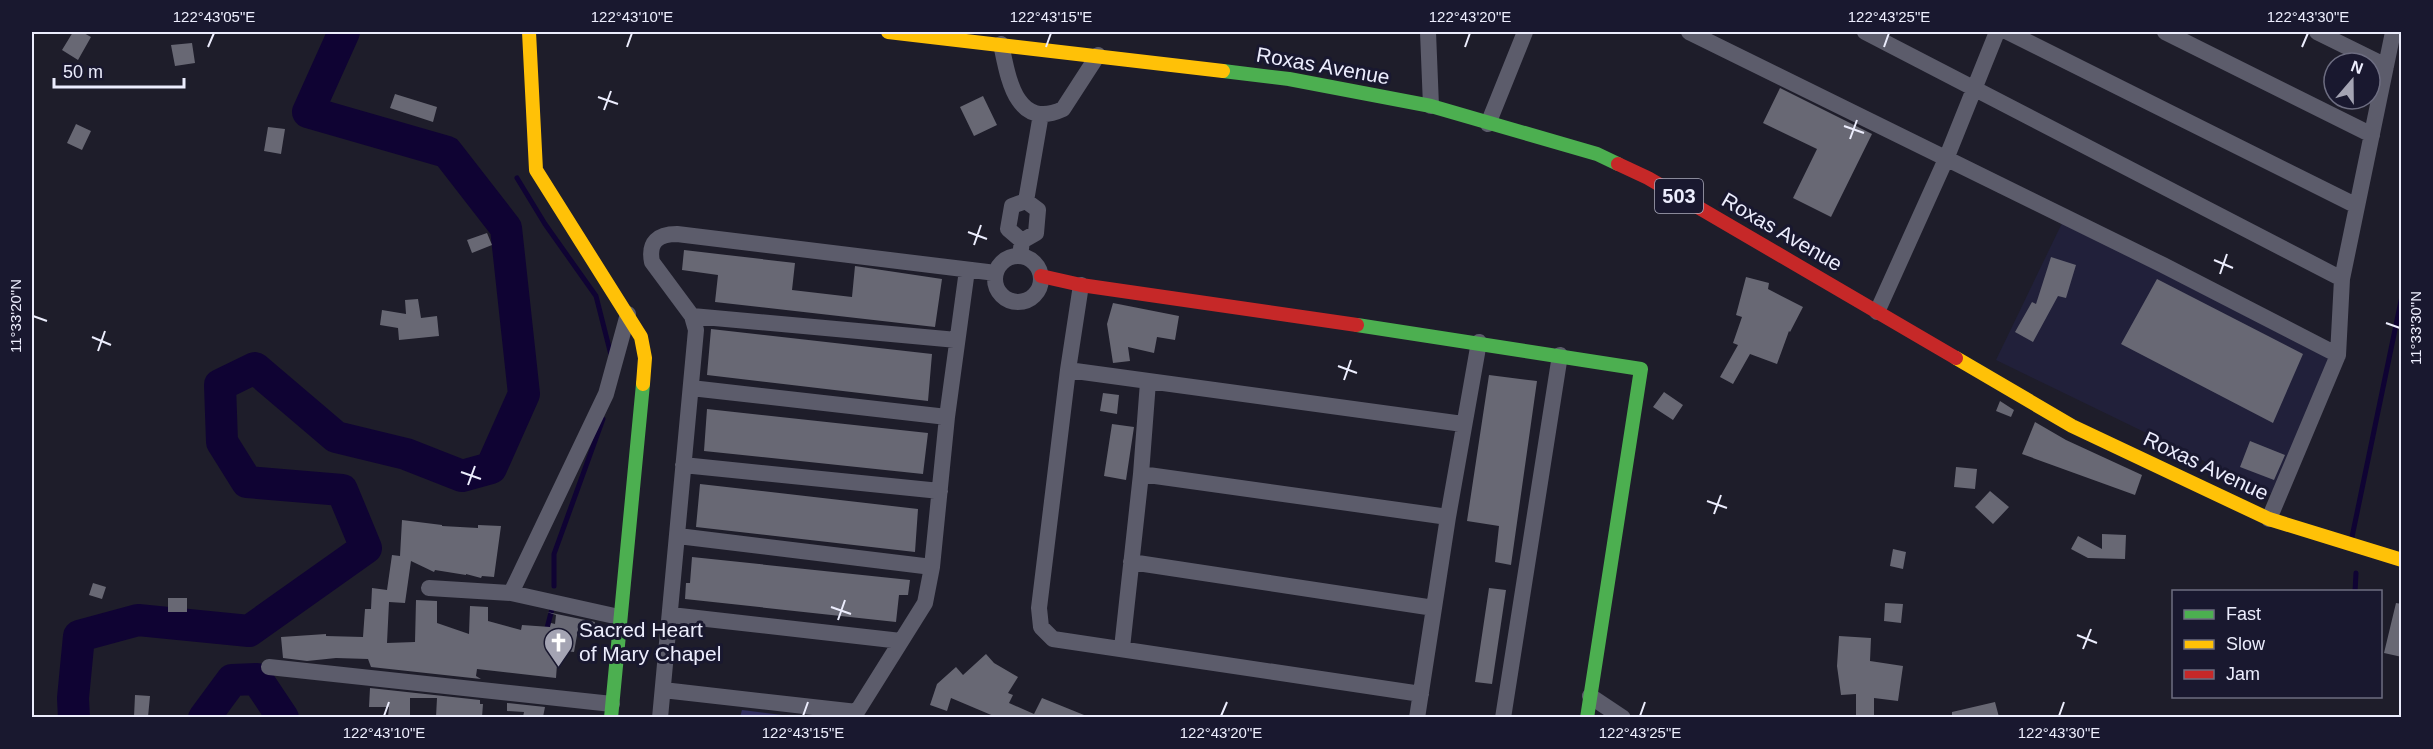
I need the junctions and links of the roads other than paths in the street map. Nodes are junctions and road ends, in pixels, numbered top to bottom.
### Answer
1 (529, 32) edge
2 (888, 32) edge
3 (1428, 32) edge
4 (1525, 32) edge
5 (1689, 32) edge
6 (1865, 32) edge
7 (1997, 32) edge
8 (2008, 32) edge
9 (2165, 32) edge
10 (2318, 32) edge
11 (2393, 32) edge
12 (1001, 44) junction
13 (1098, 56) junction
14 (2386, 66) junction
15 (1973, 87) junction
16 (1431, 106) junction
17 (1041, 114) junction
18 (1488, 124) junction
19 (2372, 135) junction
20 (1946, 159) junction
21 (1026, 201) junction
22 (2357, 206) junction
23 (1021, 248) junction
24 (967, 270) junction
25 (996, 273) junction
26 (1041, 276) junction
27 (2342, 279) junction
28 (1081, 285) junction
29 (1877, 312) junction
30 (627, 314) junction
31 (692, 316) junction
32 (957, 340) junction
33 (1479, 342) junction
34 (1560, 355) junction
35 (2338, 355) junction
36 (1068, 370) junction
37 (1148, 382) junction
38 (692, 388) junction
39 (947, 417) junction
40 (1463, 424) junction
41 (683, 465) junction
42 (1141, 474) junction
43 (940, 491) junction
44 (1448, 517) junction
45 (2269, 519) junction
46 (678, 536) junction
47 (2402, 560) edge
48 (1131, 562) junction
49 (932, 567) junction
50 (429, 588) dead end
51 (511, 593) junction
52 (1434, 608) junction
53 (671, 615) junction
54 (619, 617) junction
55 (901, 641) junction
56 (1122, 648) junction
57 (269, 667) dead end
58 (663, 690) junction
59 (1421, 694) junction
60 (1590, 696) junction
61 (612, 711) edge
62 (855, 715) edge
63 (660, 717) edge
64 (1417, 717) edge
65 (1503, 717) edge
66 (1587, 717) edge
67 (1623, 717) edge

1 - 30 street
2 - 12 street, Roxas Avenue / 503
3 - 16 street
4 - 18 street
5 - 20 street
6 - 15 street
7 - 15 street
8 - 22 street
9 - 19 street
10 - 14 street
11 - 14 street
12 - 13 street, Roxas Avenue / 503
12 - 17 street
13 - 16 street, Roxas Avenue / 503
13 - 17 street
14 - 19 street
15 - 20 street
15 - 27 street
16 - 18 street, Roxas Avenue / 503
17 - 21 street
18 - 29 street, Roxas Avenue / 503
19 - 22 street
20 - 29 street
20 - 35 street
21 - 23 street
21 - 23 street
22 - 27 street
23 - 25 street
23 - 26 street
24 - 25 street
24 - 31 street
24 - 32 street
25 - 26 street
26 - 28 street
27 - 35 street
28 - 33 street
28 - 36 street
29 - 45 street, Roxas Avenue / 503
30 - 51 street
30 - 54 street
31 - 32 street
31 - 38 street
32 - 39 street
33 - 34 street
33 - 40 street
34 - 60 street
34 - 65 street
35 - 45 street
36 - 37 street
36 - 56 street
37 - 40 street
37 - 42 street
38 - 39 street
38 - 41 street
39 - 43 street
40 - 44 street
41 - 43 street
41 - 46 street
42 - 44 street
42 - 48 street
43 - 49 street
44 - 52 street
45 - 47 street, Roxas Avenue / 503
46 - 49 street
46 - 53 street
48 - 52 street
48 - 56 street
49 - 55 street
50 - 51 street
51 - 54 street
52 - 59 street
53 - 55 street
53 - 58 street
54 - 61 street
55 - 62 street
56 - 59 street
57 - 61 street
58 - 62 street
58 - 63 street
59 - 64 street
60 - 66 street
60 - 67 street

